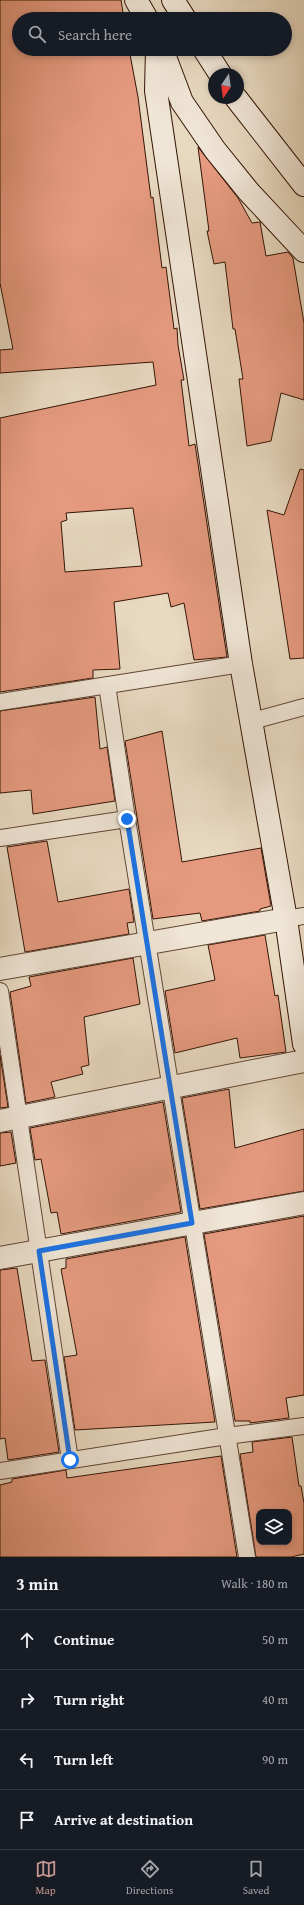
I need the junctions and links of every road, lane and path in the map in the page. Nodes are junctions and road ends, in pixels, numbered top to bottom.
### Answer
1 (136, 0) edge
2 (143, 12) edge
3 (157, 56) edge
4 (165, 56) edge
5 (208, 56) edge
6 (216, 68) edge
7 (241, 104) edge
8 (304, 185) edge
9 (304, 250) edge
10 (241, 664) junction
11 (107, 685) junction
12 (0, 702) edge
13 (304, 708) edge
14 (252, 721) junction
15 (127, 819) junction
16 (0, 838) edge
17 (295, 917) edge
18 (147, 943) junction
19 (0, 969) edge
20 (0, 991) edge
21 (304, 1044) edge
22 (304, 1061) edge
23 (170, 1087) junction
24 (9, 1119) edge
25 (304, 1203) edge
26 (192, 1223) junction
27 (39, 1251) junction
28 (0, 1258) edge
29 (304, 1426) edge
30 (227, 1436) junction
31 (70, 1460) junction
32 (0, 1471) edge
33 (247, 1557) edge

1 - 2 street
3 - 10 street
4 - 9 street
5 - 6 street
7 - 8 street
10 - 11 lane
10 - 14 street
11 - 12 lane
11 - 15 lane
13 - 14 lane
14 - 17 street
15 - 16 lane
15 - 18 lane
17 - 18 street
17 - 21 street
18 - 19 street
18 - 23 lane
20 - 24 lane
22 - 23 street
23 - 24 street
23 - 26 lane
24 - 27 lane
25 - 26 street
26 - 27 street
26 - 30 lane
27 - 28 street
27 - 31 lane
29 - 30 lane
30 - 31 lane
30 - 33 lane
31 - 32 lane

